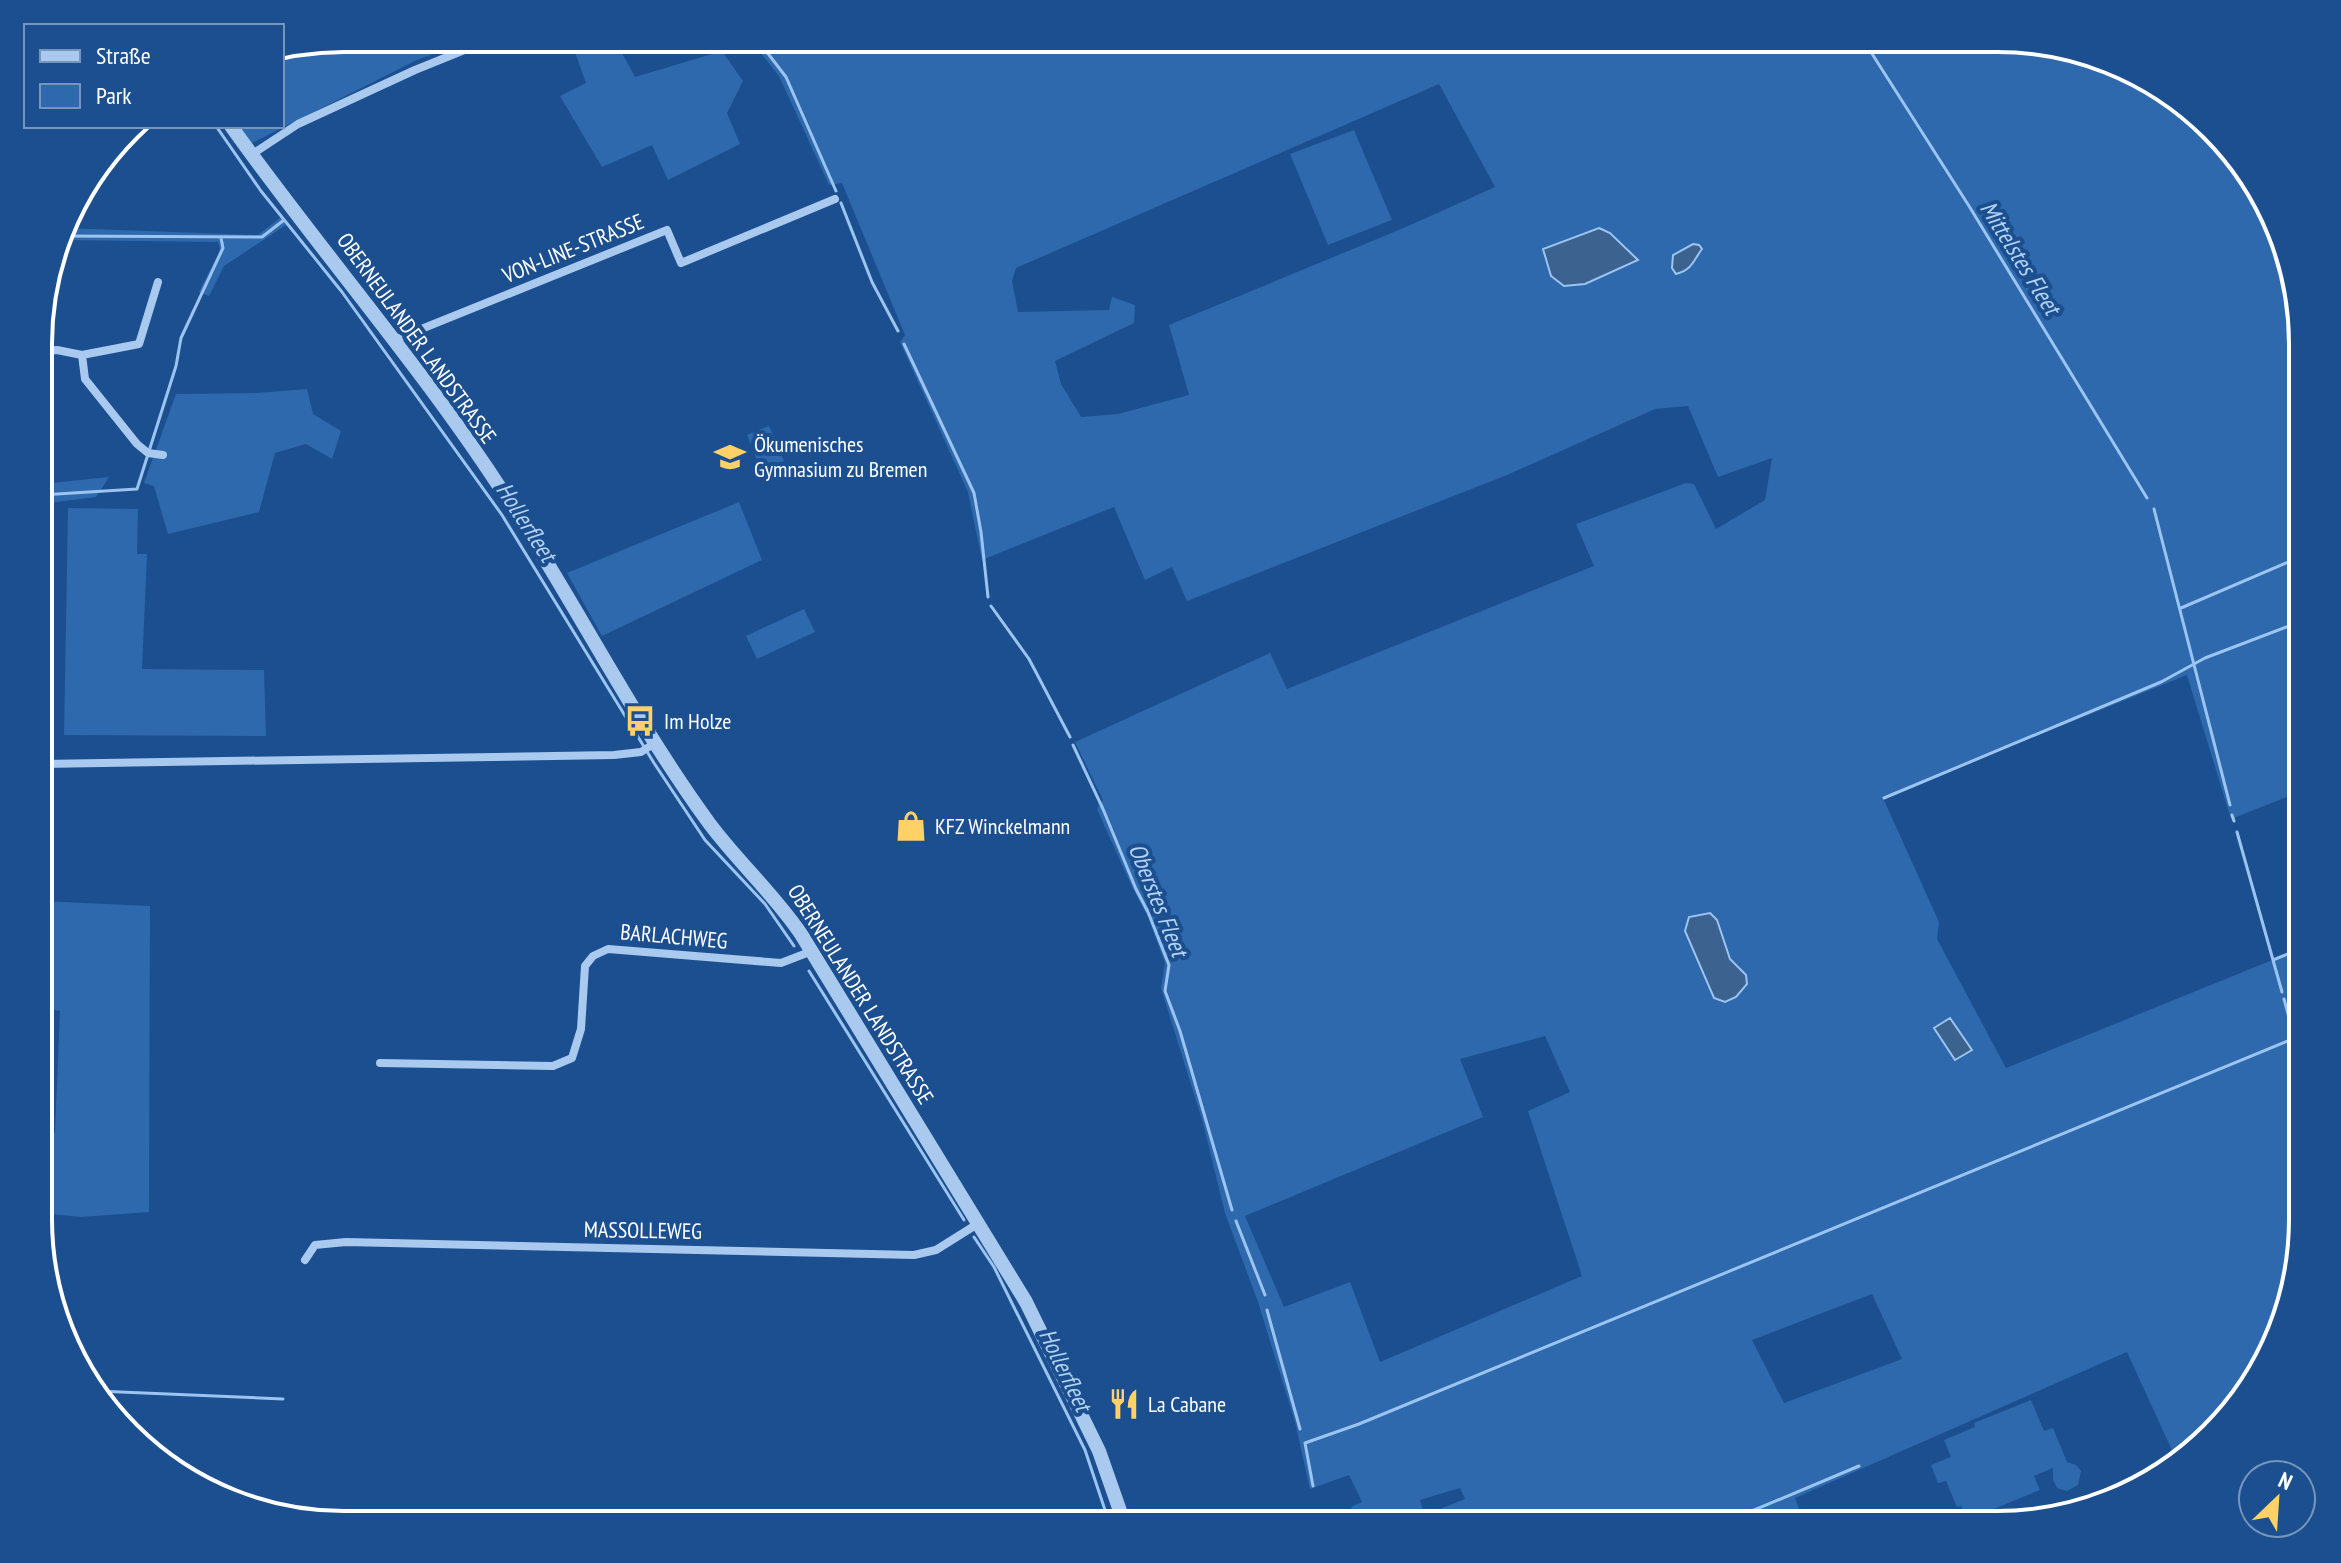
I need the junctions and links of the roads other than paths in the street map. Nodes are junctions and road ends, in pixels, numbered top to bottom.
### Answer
1 (458, 52) edge
2 (232, 128) edge
3 (251, 155) junction
4 (835, 199) dead end
5 (158, 282) dead end
6 (394, 340) junction
7 (52, 350) edge
8 (82, 355) junction
9 (163, 455) dead end
10 (648, 747) junction
11 (52, 764) edge
12 (812, 951) junction
13 (380, 1063) dead end
14 (980, 1223) junction
15 (305, 1260) dead end
16 (1120, 1511) edge

1 - 3 street
2 - 3 street, OBERNEULANDER LANDSTRASSE
3 - 6 street, OBERNEULANDER LANDSTRASSE
4 - 6 street, VON-LINE-STRASSE
5 - 8 street
6 - 10 street, OBERNEULANDER LANDSTRASSE
7 - 8 street
8 - 9 street
10 - 11 street
10 - 12 street, OBERNEULANDER LANDSTRASSE
12 - 13 street, BARLACHWEG
12 - 14 street, OBERNEULANDER LANDSTRASSE
14 - 15 street, MASSOLLEWEG
14 - 16 street, OBERNEULANDER LANDSTRASSE

